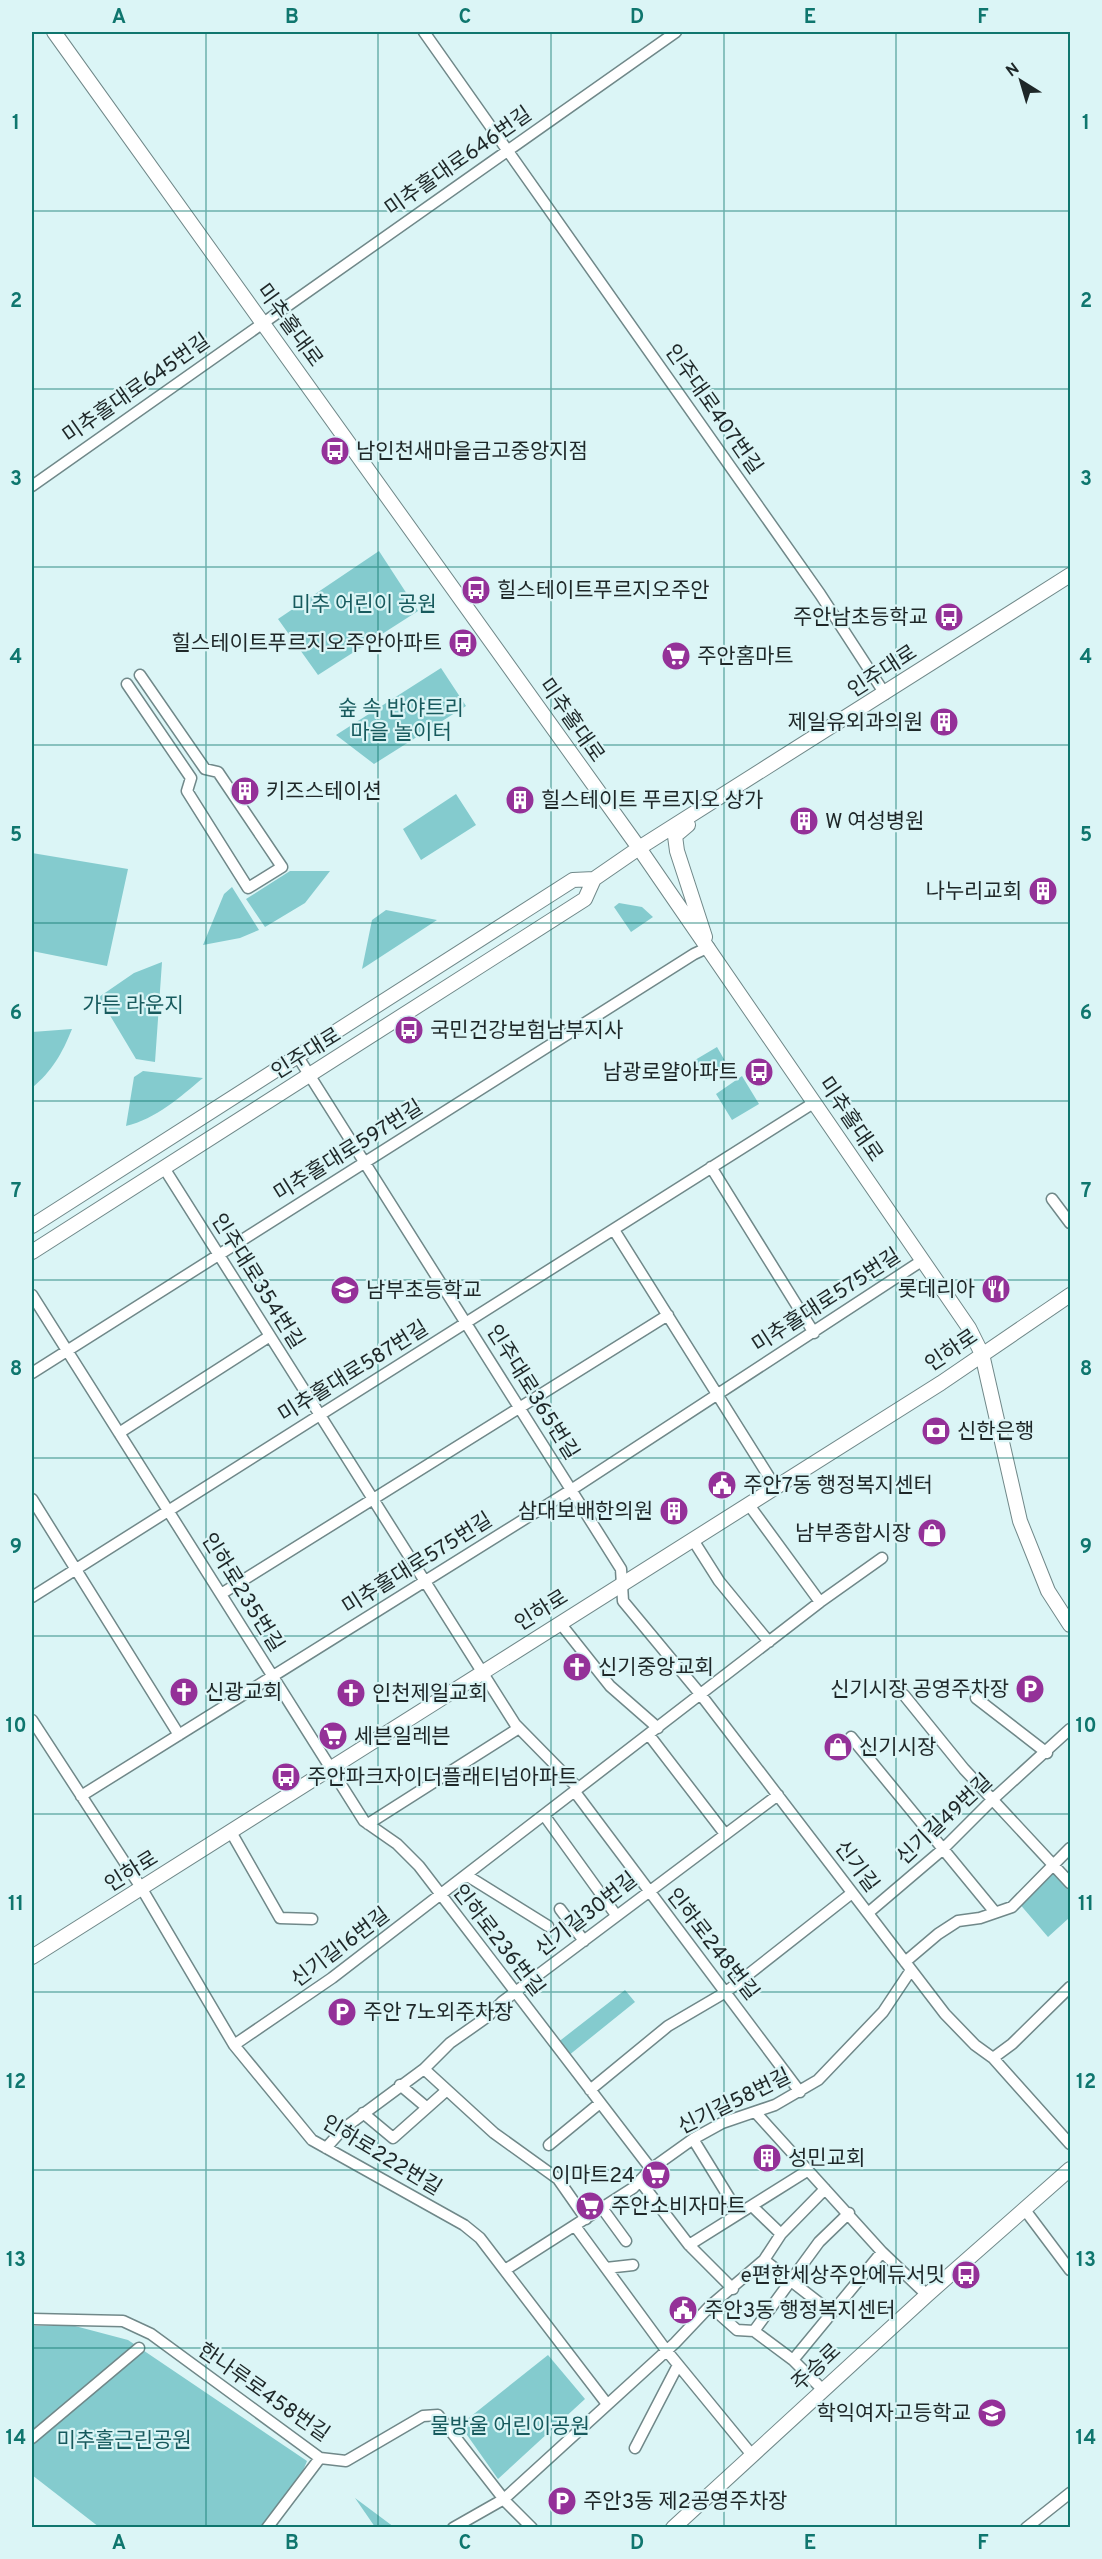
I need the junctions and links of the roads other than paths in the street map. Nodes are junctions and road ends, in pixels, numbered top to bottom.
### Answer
1 (54, 32) edge
2 (424, 32) edge
3 (676, 32) edge
4 (507, 149) junction
5 (263, 323) junction
6 (32, 486) edge
7 (1071, 575) edge
8 (140, 675) dead end
9 (126, 684) dead end
10 (885, 694) junction
11 (707, 807) junction
12 (639, 848) junction
13 (594, 879) junction
14 (709, 947) junction
15 (298, 1056) junction
16 (310, 1075) junction
17 (815, 1102) junction
18 (364, 1162) junction
19 (711, 1167) junction
20 (164, 1168) junction
21 (1052, 1199) dead end
22 (1071, 1223) edge
23 (32, 1226) edge
24 (614, 1230) junction
25 (32, 1252) edge
26 (218, 1254) junction
27 (923, 1260) junction
28 (32, 1295) edge
29 (1071, 1295) edge
30 (668, 1315) junction
31 (466, 1323) junction
32 (814, 1333) junction
33 (270, 1336) junction
34 (67, 1350) junction
35 (982, 1354) junction
36 (32, 1373) edge
37 (718, 1394) junction
38 (519, 1407) junction
39 (320, 1415) junction
40 (119, 1433) junction
41 (776, 1488) junction
42 (571, 1490) junction
43 (32, 1499) edge
44 (373, 1499) junction
45 (749, 1505) junction
46 (168, 1511) junction
47 (693, 1540) junction
48 (882, 1558) dead end
49 (75, 1569) junction
50 (424, 1580) junction
51 (622, 1585) junction
52 (221, 1594) junction
53 (32, 1597) edge
54 (623, 1601) joint
55 (820, 1602) junction
56 (560, 1623) junction
57 (1071, 1625) edge
58 (769, 1642) junction
59 (482, 1672) junction
60 (273, 1677) junction
61 (701, 1695) junction
62 (904, 1695) dead end
63 (976, 1698) dead end
64 (32, 1720) edge
65 (519, 1728) junction
66 (1071, 1729) edge
67 (654, 1731) junction
68 (179, 1735) junction
69 (851, 1737) dead end
70 (1047, 1752) junction
71 (327, 1762) junction
72 (340, 1783) joint
73 (576, 1791) junction
74 (778, 1795) junction
75 (81, 1796) junction
76 (992, 1800) junction
77 (544, 1815) junction
78 (368, 1824) junction
79 (231, 1832) junction
80 (725, 1834) junction
81 (1071, 1848) edge
82 (942, 1851) junction
83 (1053, 1866) junction
84 (466, 1875) junction
85 (1071, 1883) edge
86 (142, 1889) junction
87 (648, 1891) junction
88 (852, 1893) junction
89 (440, 1896) junction
90 (560, 1909) dead end
91 (994, 1911) junction
92 (868, 1913) junction
93 (616, 1915) junction
94 (312, 1919) dead end
95 (548, 1926) dead end
96 (584, 1941) junction
97 (32, 1957) edge
98 (908, 1966) junction
99 (1071, 1987) edge
100 (726, 1992) junction
101 (515, 1993) junction
102 (234, 2045) junction
103 (993, 2058) junction
104 (424, 2069) junction
105 (400, 2085) junction
106 (447, 2090) junction
107 (590, 2090) junction
108 (800, 2092) junction
109 (600, 2103) junction
110 (425, 2106) junction
111 (756, 2113) junction
112 (363, 2114) junction
113 (693, 2139) junction
114 (1071, 2144) edge
115 (549, 2145) dead end
116 (326, 2148) junction
117 (651, 2169) junction
118 (1071, 2169) edge
119 (807, 2171) junction
120 (640, 2181) junction
121 (825, 2189) junction
122 (753, 2207) junction
123 (603, 2208) junction
124 (1024, 2210) junction
125 (738, 2212) junction
126 (849, 2213) junction
127 (586, 2219) junction
128 (575, 2226) junction
129 (781, 2234) junction
130 (627, 2241) dead end
131 (689, 2245) junction
132 (882, 2252) junction
133 (764, 2260) junction
134 (633, 2265) dead end
135 (606, 2268) junction
136 (505, 2270) junction
137 (1071, 2270) edge
138 (791, 2280) junction
139 (733, 2289) junction
140 (927, 2295) junction
141 (710, 2306) junction
142 (831, 2312) junction
143 (32, 2319) edge
144 (754, 2331) junction
145 (138, 2348) dead end
146 (666, 2350) junction
147 (793, 2360) junction
148 (678, 2365) junction
149 (822, 2389) junction
150 (607, 2404) junction
151 (32, 2439) edge
152 (635, 2448) dead end
153 (752, 2455) junction
154 (320, 2458) junction
155 (1071, 2493) edge
156 (504, 2499) junction
157 (267, 2528) edge
158 (453, 2528) edge
159 (532, 2528) edge
160 (673, 2528) edge
161 (1026, 2528) edge

1 - 5 main road, 미추홀대로
2 - 4 street, 인주대로407번길
3 - 4 street, 미추홀대로646번길
4 - 5 street, 미추홀대로646번길
4 - 10 street, 인주대로407번길
5 - 6 street, 미추홀대로645번길
5 - 12 main road, 미추홀대로
7 - 10 main road, 인주대로
8 - 9 street
10 - 11 main road, 인주대로
11 - 12 main road, 인주대로
11 - 14 main road
12 - 13 main road, 인주대로
12 - 14 main road, 미추홀대로
13 - 15 main road, 인주대로
13 - 16 main road, 인주대로
14 - 17 main road, 미추홀대로
14 - 18 street, 미추홀대로597번길
15 - 16 street, 인주대로365번길
15 - 23 main road, 인주대로
16 - 18 street, 인주대로365번길
16 - 20 main road, 인주대로
17 - 19 street, 미추홀대로587번길
17 - 27 main road, 미추홀대로
18 - 26 street, 미추홀대로597번길
18 - 31 street, 인주대로365번길
19 - 24 street, 미추홀대로587번길
19 - 32 street
20 - 25 main road, 인주대로
20 - 26 street, 인주대로354번길
21 - 22 street
24 - 30 street
24 - 31 street, 미추홀대로587번길
26 - 33 street, 인주대로354번길
26 - 34 street, 미추홀대로597번길
27 - 32 street, 미추홀대로575번길
27 - 35 main road, 미추홀대로
28 - 34 street, 인하로235번길
29 - 35 main road, 인하로
30 - 37 street
30 - 38 street
31 - 38 street, 인주대로365번길
31 - 39 street, 미추홀대로587번길
32 - 37 street, 미추홀대로575번길
33 - 39 street, 인주대로354번길
33 - 40 street
34 - 36 street, 미추홀대로597번길
34 - 40 street, 인하로235번길
35 - 41 main road, 인하로
35 - 57 main road, 미추홀대로
37 - 41 street
37 - 42 street, 미추홀대로575번길
38 - 42 street, 인주대로365번길
38 - 44 street
39 - 44 street, 인주대로354번길
39 - 46 street, 미추홀대로587번길
40 - 46 street, 인하로235번길
41 - 45 main road, 인하로
42 - 50 street, 미추홀대로575번길
42 - 51 street, 인주대로365번길
43 - 49 street
44 - 50 street, 인주대로354번길
44 - 52 street
45 - 47 main road, 인하로
45 - 55 street
46 - 49 street, 미추홀대로587번길
46 - 52 street, 인하로235번길
47 - 51 main road, 인하로
47 - 58 street
48 - 55 street, 신기길16번길
49 - 53 street, 미추홀대로587번길
49 - 68 street
50 - 59 street, 인하로248번길
50 - 60 street, 미추홀대로575번길
51 - 54 street, 인주대로365번길
51 - 56 main road, 인하로
52 - 60 street, 인하로235번길
54 - 61 street, 신기길
55 - 58 street, 신기길16번길
56 - 59 main road, 인하로
56 - 67 street
58 - 61 street, 신기길16번길
59 - 65 street, 인하로248번길
59 - 71 main road, 인하로
60 - 68 street, 미추홀대로575번길
60 - 71 street, 인하로235번길
61 - 67 street, 신기길16번길
61 - 74 street, 신기길
62 - 76 street
63 - 70 street
64 - 75 street, 인하로222번길
65 - 73 street, 인하로248번길
65 - 78 street
66 - 70 street, 신기길49번길
67 - 73 street, 신기길16번길
67 - 80 street
68 - 75 street, 미추홀대로575번길
69 - 82 street
70 - 76 street, 신기길49번길
71 - 72 street, 인하로235번길
71 - 79 main road, 인하로
72 - 78 street, 인하로236번길
73 - 77 street, 신기길16번길
73 - 87 street, 인하로248번길
74 - 80 street, 신기길30번길
74 - 88 street, 신기길
75 - 86 street, 인하로222번길
76 - 82 street, 신기길49번길
76 - 83 street
77 - 84 street, 신기길16번길
77 - 93 street
78 - 89 street, 인하로236번길
79 - 86 main road, 인하로
79 - 94 street
80 - 87 street, 신기길30번길
81 - 83 street, 신기길58번길
82 - 91 street
82 - 92 street, 신기길49번길
83 - 85 street
83 - 91 street, 신기길58번길
84 - 89 street, 신기길16번길
84 - 95 street
86 - 97 main road, 인하로
86 - 102 street, 인하로222번길
87 - 93 street, 신기길30번길
87 - 100 street, 인하로248번길
88 - 92 street, 신기길
88 - 100 street
89 - 101 street, 인하로236번길
89 - 102 street, 신기길16번길
90 - 96 street
91 - 98 street, 신기길58번길
92 - 98 street, 신기길
93 - 96 street, 신기길30번길
96 - 101 street, 신기길30번길
98 - 103 street, 신기길
98 - 108 street, 신기길58번길
99 - 103 street
100 - 107 street
100 - 108 street, 인하로248번길
101 - 104 street, 신기길30번길
101 - 107 street, 인하로236번길
102 - 116 street, 인하로222번길
103 - 114 street, 신기길
104 - 105 street, 신기길30번길
104 - 106 street
105 - 110 street
105 - 112 street, 신기길30번길
106 - 110 street
106 - 127 street
107 - 109 street, 인하로236번길
108 - 111 street, 신기길58번길
109 - 115 street
109 - 117 street, 인하로236번길
110 - 112 street
111 - 113 street, 신기길58번길
111 - 119 street
112 - 116 street, 신기길30번길
113 - 117 street, 신기길58번길
113 - 125 street
116 - 136 street, 인하로222번길
117 - 120 street, 신기길58번길
118 - 124 main road, 주승로
119 - 121 street
119 - 122 street
120 - 123 street, 신기길58번길
120 - 131 street
121 - 126 street
121 - 129 street
122 - 125 street
122 - 129 street
123 - 127 street, 신기길58번길
123 - 130 street
124 - 137 street
124 - 140 main road, 주승로
125 - 131 street
126 - 132 street
126 - 138 street
127 - 128 street, 신기길58번길
128 - 135 street
128 - 136 street, 신기길58번길
129 - 133 street
131 - 139 street
132 - 140 street
132 - 142 street
133 - 138 street
133 - 139 street
134 - 135 street
135 - 146 street
136 - 150 street, 인하로222번길
138 - 142 street
138 - 144 street
139 - 141 street
140 - 149 main road, 주승로
141 - 144 street
141 - 146 street
142 - 147 street
143 - 154 street, 한나루로458번길
144 - 147 street
145 - 151 street
146 - 148 street
146 - 150 street
147 - 149 street
148 - 152 street
148 - 153 street
149 - 153 main road, 주승로
150 - 156 street
153 - 160 main road, 주승로
154 - 156 street, 한나루로458번길
154 - 157 street
155 - 161 street
156 - 158 street
156 - 159 street

